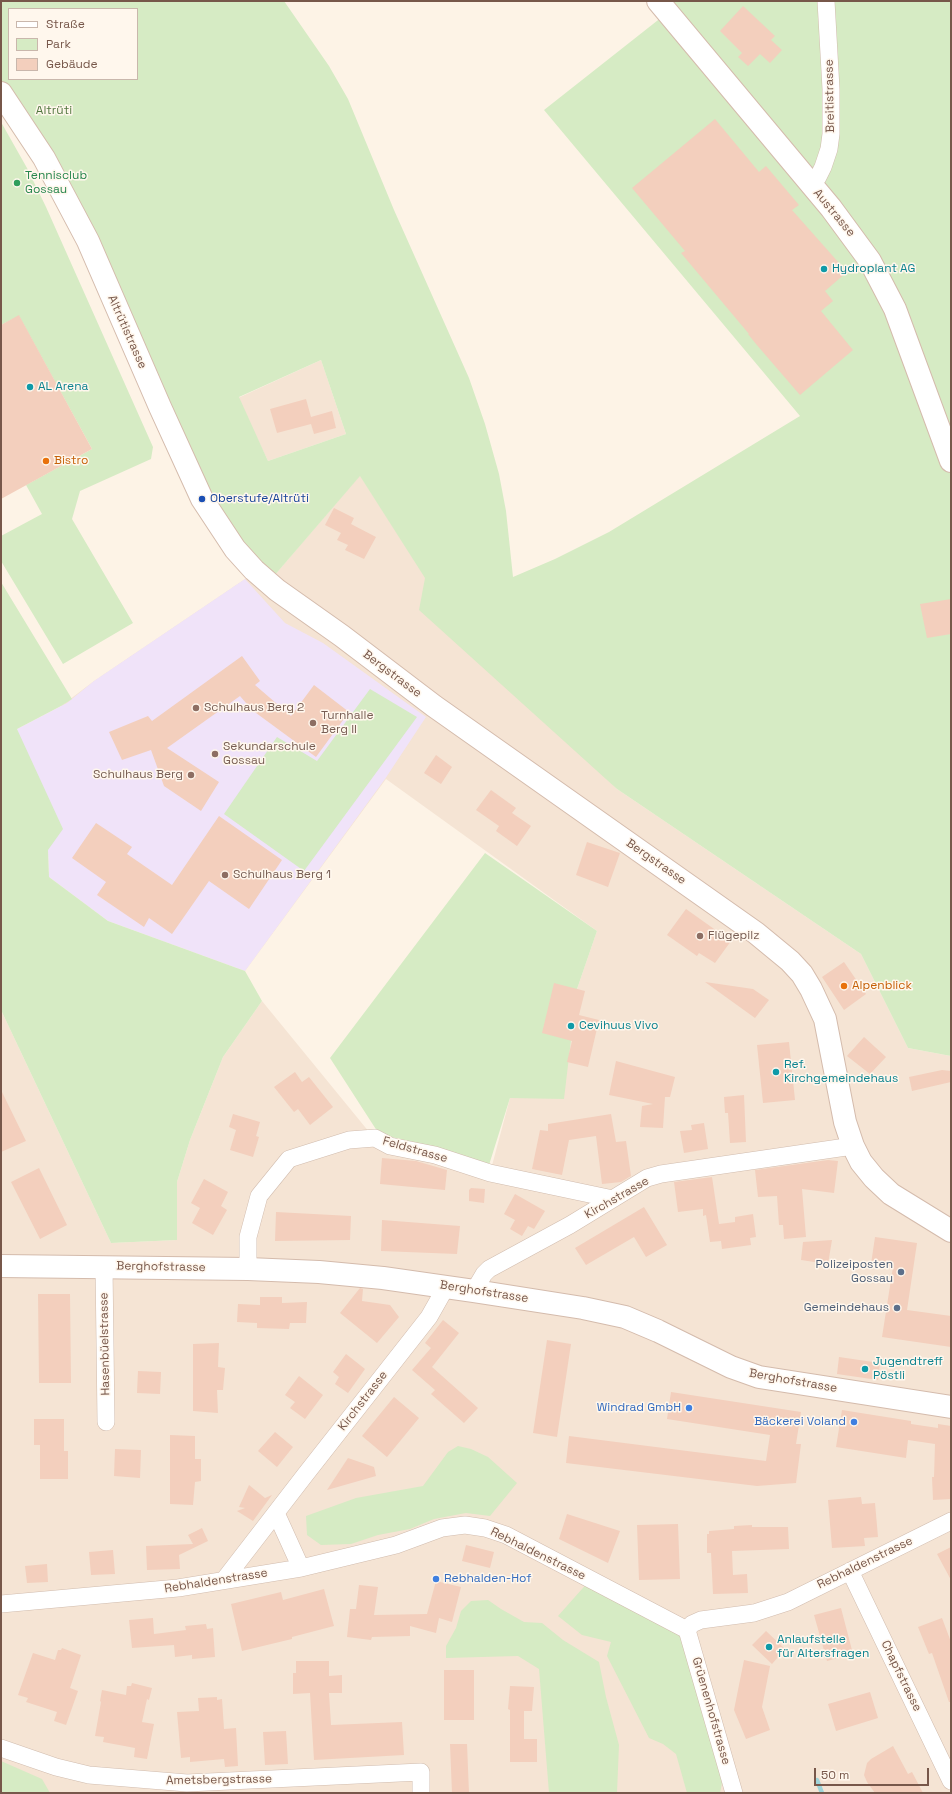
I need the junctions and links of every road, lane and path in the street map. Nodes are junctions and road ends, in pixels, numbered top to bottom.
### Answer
1 (658, 1) edge
2 (826, 1) edge
3 (1, 93) edge
4 (810, 185) junction
5 (951, 461) edge
6 (254, 570) joint
7 (853, 1146) junction
8 (613, 1199) junction
9 (951, 1231) edge
10 (1, 1266) edge
11 (104, 1266) junction
12 (248, 1269) junction
13 (446, 1287) junction
14 (474, 1291) junction
15 (951, 1407) edge
16 (106, 1422) dead end
17 (276, 1513) junction
18 (951, 1521) edge
19 (301, 1568) junction
20 (850, 1571) junction
21 (224, 1580) junction
22 (1, 1604) edge
23 (687, 1630) junction
24 (1, 1748) edge
25 (726, 1763) junction
26 (951, 1781) edge
27 (421, 1793) edge
28 (726, 1793) edge
29 (734, 1793) edge

1 - 4 street, Austrasse
2 - 4 street, Breitistrasse
3 - 6 street, Altrütistrasse
4 - 5 street, Austrasse
6 - 7 street, Bergstrasse
7 - 8 street, Kirchstrasse
7 - 9 street, Bergstrasse
8 - 12 street, Feldstrasse
8 - 14 street, Kirchstrasse
10 - 11 street, Berghofstrasse
11 - 12 street, Berghofstrasse
11 - 16 street, Hasenbüelstrasse
12 - 13 street, Berghofstrasse
13 - 14 street, Berghofstrasse
13 - 17 street, Kirchstrasse
14 - 15 street, Berghofstrasse
17 - 19 street
17 - 21 street, Kirchstrasse
18 - 20 street, Rebhaldenstrasse
19 - 21 street, Rebhaldenstrasse
19 - 23 street, Rebhaldenstrasse
20 - 23 street, Rebhaldenstrasse
20 - 26 street, Chapfstrasse
21 - 22 street, Rebhaldenstrasse
23 - 25 street, Grüenenhofstrasse
24 - 27 street, Ametsbergstrasse
25 - 28 street
25 - 29 street, Grüenenhofstrasse

